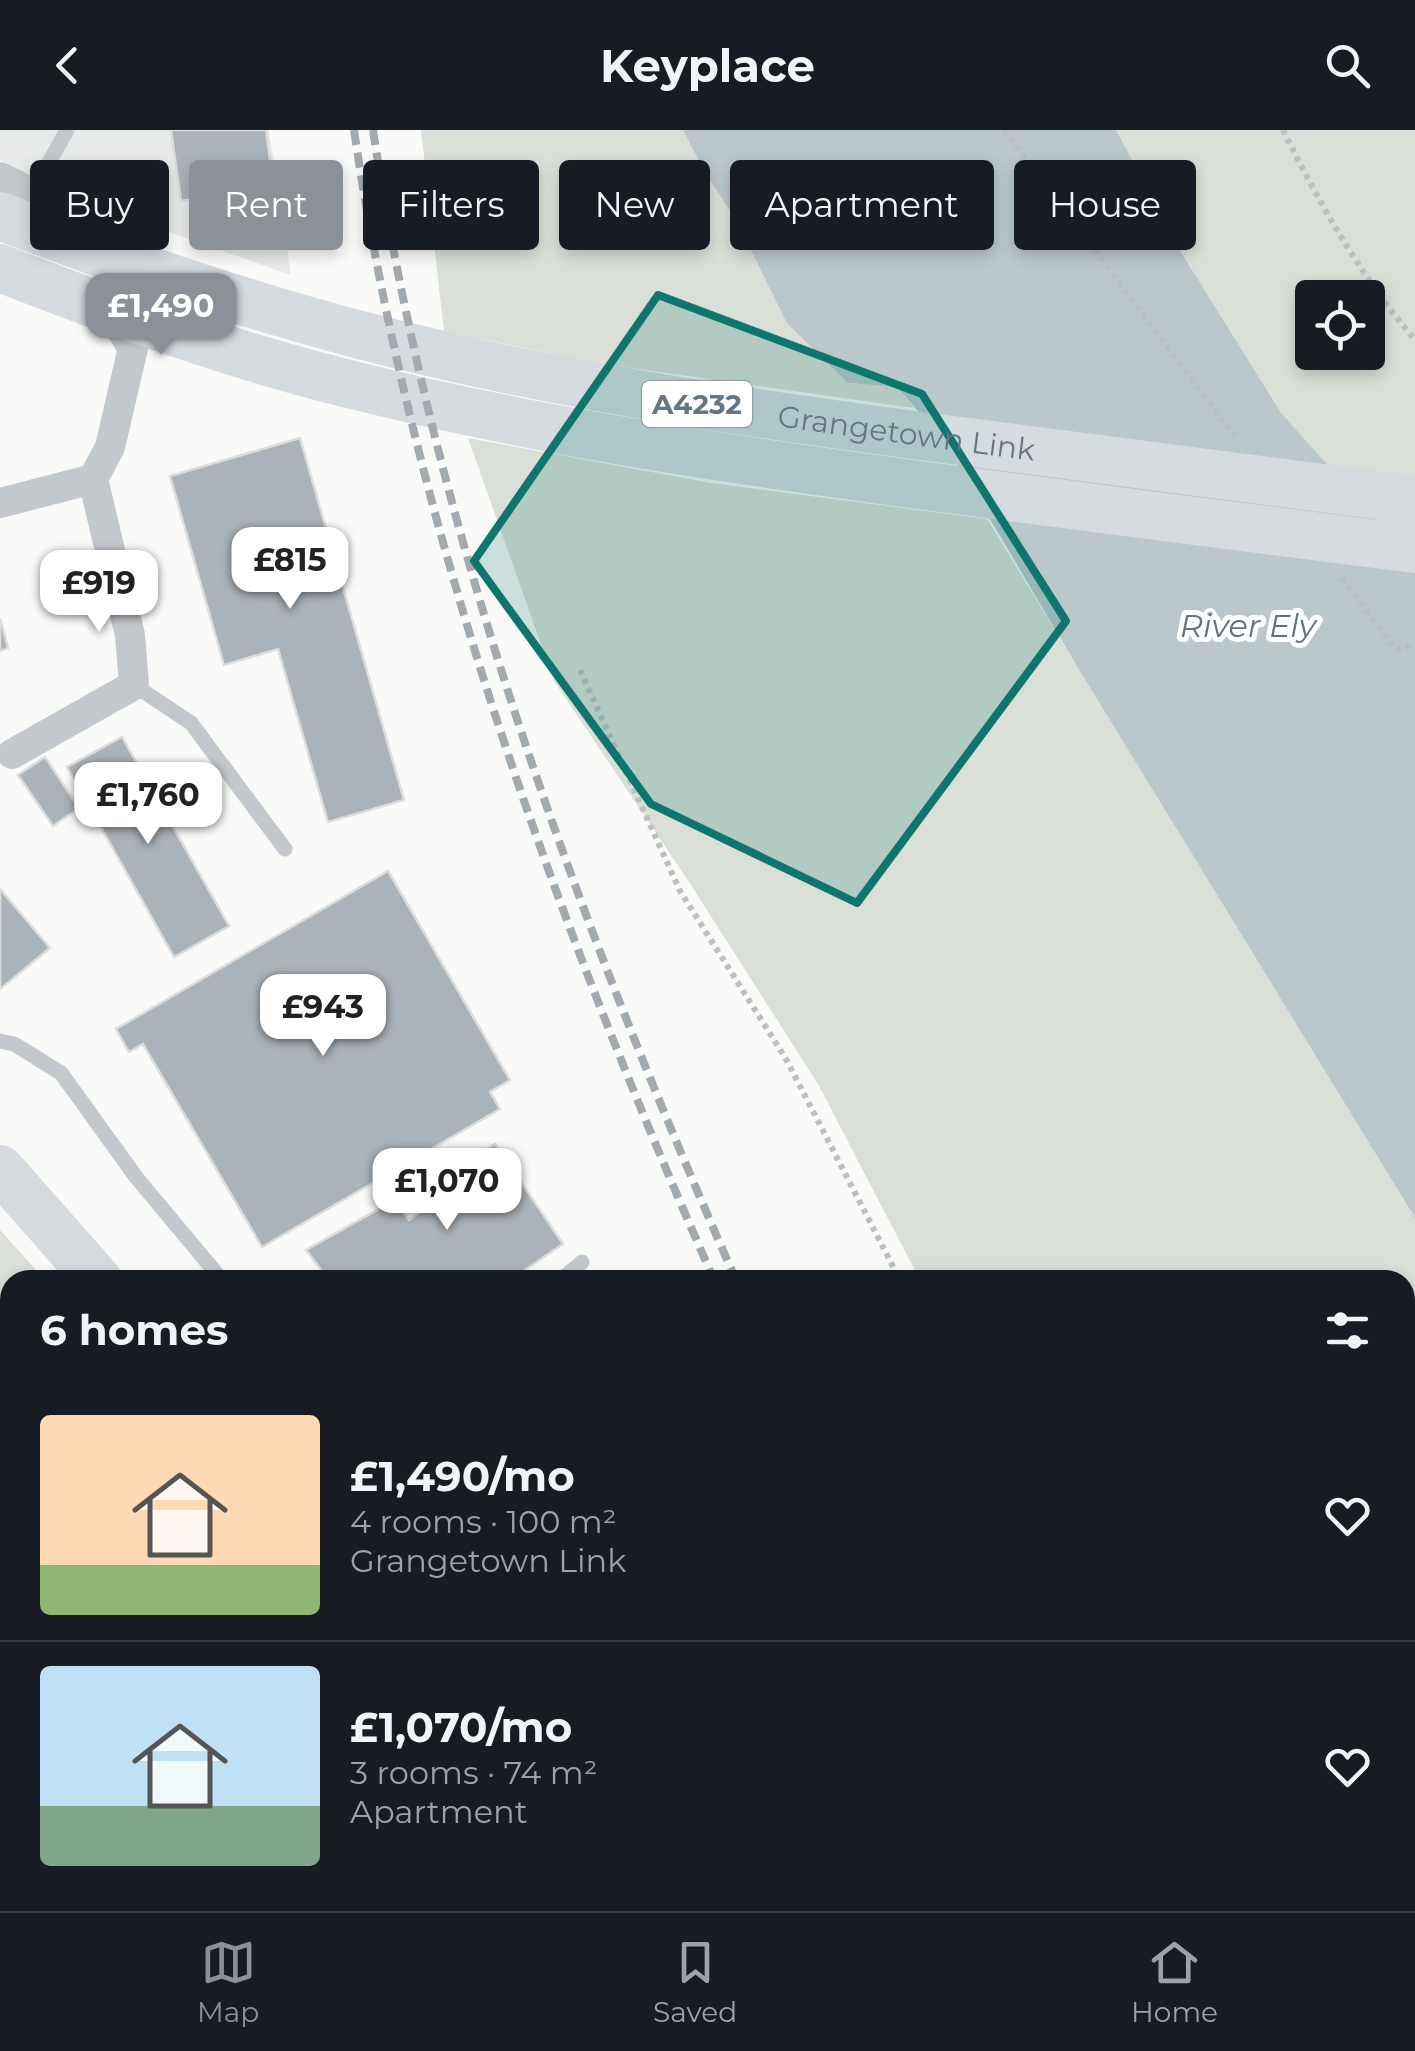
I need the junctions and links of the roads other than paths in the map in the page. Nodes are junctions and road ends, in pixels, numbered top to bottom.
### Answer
1 (67, 130) edge
2 (0, 177) edge
3 (16, 204) edge
4 (0, 268) edge
5 (93, 479) junction
6 (1415, 500) edge
7 (0, 503) edge
8 (1415, 549) edge
9 (134, 685) junction
10 (12, 754) dead end
11 (285, 849) dead end
12 (0, 1041) edge
13 (0, 1169) edge
14 (582, 1262) dead end
15 (89, 1270) edge
16 (214, 1270) edge
17 (573, 1270) edge

1 - 3 lane
2 - 3 street
3 - 5 street
3 - 6 main road, Grangetown Link / A4232
4 - 8 main road, Grangetown Link / A4232
5 - 7 street
5 - 9 street
9 - 10 street
9 - 11 lane
12 - 16 lane
13 - 15 main road
14 - 17 lane

